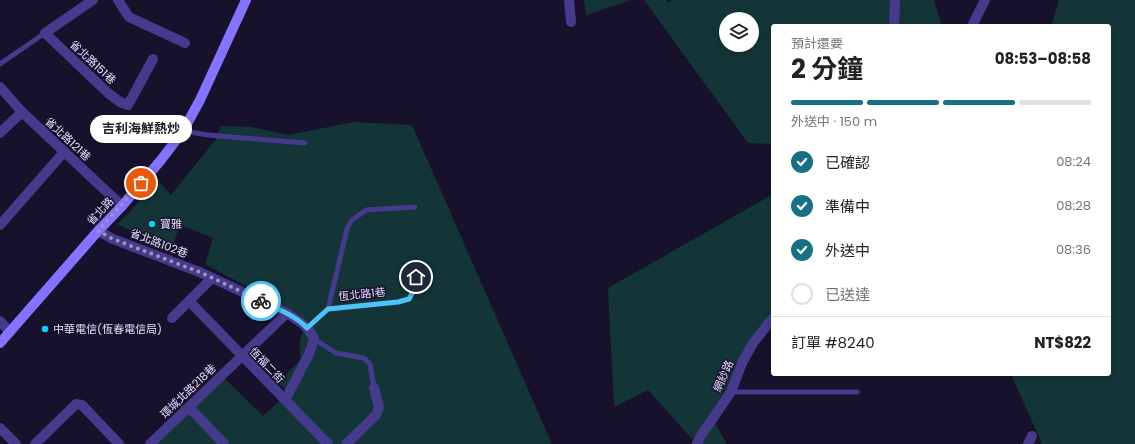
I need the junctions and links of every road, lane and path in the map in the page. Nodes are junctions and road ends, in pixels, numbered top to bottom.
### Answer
1 (93, 0) edge
2 (118, 0) edge
3 (246, 0) edge
4 (569, 0) edge
5 (894, 0) edge
6 (985, 0) edge
7 (571, 22) dead end
8 (894, 24) edge
9 (973, 24) edge
10 (45, 33) junction
11 (185, 43) dead end
12 (153, 58) dead end
13 (0, 64) edge
14 (0, 87) edge
15 (22, 112) junction
16 (183, 131) junction
17 (0, 133) edge
18 (305, 144) dead end
19 (64, 152) junction
20 (122, 206) junction
21 (415, 207) dead end
22 (0, 225) edge
23 (98, 231) junction
24 (421, 264) dead end
25 (212, 278) junction
26 (189, 301) junction
27 (328, 309) junction
28 (287, 313) junction
29 (172, 318) dead end
30 (0, 321) edge
31 (771, 321) edge
32 (307, 328) junction
33 (10, 332) junction
34 (314, 339) junction
35 (0, 343) edge
36 (242, 356) junction
37 (374, 388) joint
38 (731, 392) junction
39 (857, 392) dead end
40 (285, 400) junction
41 (189, 407) junction
42 (0, 428) edge
43 (16, 444) edge
44 (35, 444) edge
45 (119, 444) edge
46 (150, 444) edge
47 (224, 444) edge
48 (328, 444) edge
49 (346, 444) edge
50 (697, 444) edge

1 - 10 street
2 - 11 street
3 - 16 main road, 省北路
4 - 7 street
5 - 8 street
6 - 9 street
10 - 12 street, 省北路151巷
10 - 13 lane
14 - 15 street, 省北路121巷
15 - 17 street
15 - 19 street, 省北路121巷
16 - 18 lane
16 - 20 main road, 省北路
19 - 20 street, 省北路121巷
19 - 22 street
20 - 23 main road, 省北路
21 - 27 lane
23 - 25 street, 省北路102巷
23 - 33 main road, 省北路
24 - 27 lane, 恆北路1巷
25 - 26 street
25 - 28 street
26 - 29 street
26 - 36 street, 恆福二街
27 - 32 lane, 恆北路1巷
28 - 32 street
28 - 36 street, 環城北路218巷
30 - 33 street
31 - 38 street, 網紗路
32 - 34 street
33 - 35 main road, 省北路
34 - 37 lane
34 - 40 street
36 - 40 street, 恆福二街
36 - 41 street, 環城北路218巷
37 - 49 street
38 - 39 lane
38 - 50 street, 網紗路
40 - 48 street, 恆福二街
41 - 46 street, 環城北路218巷
41 - 47 street
42 - 43 street
44 - 45 street

